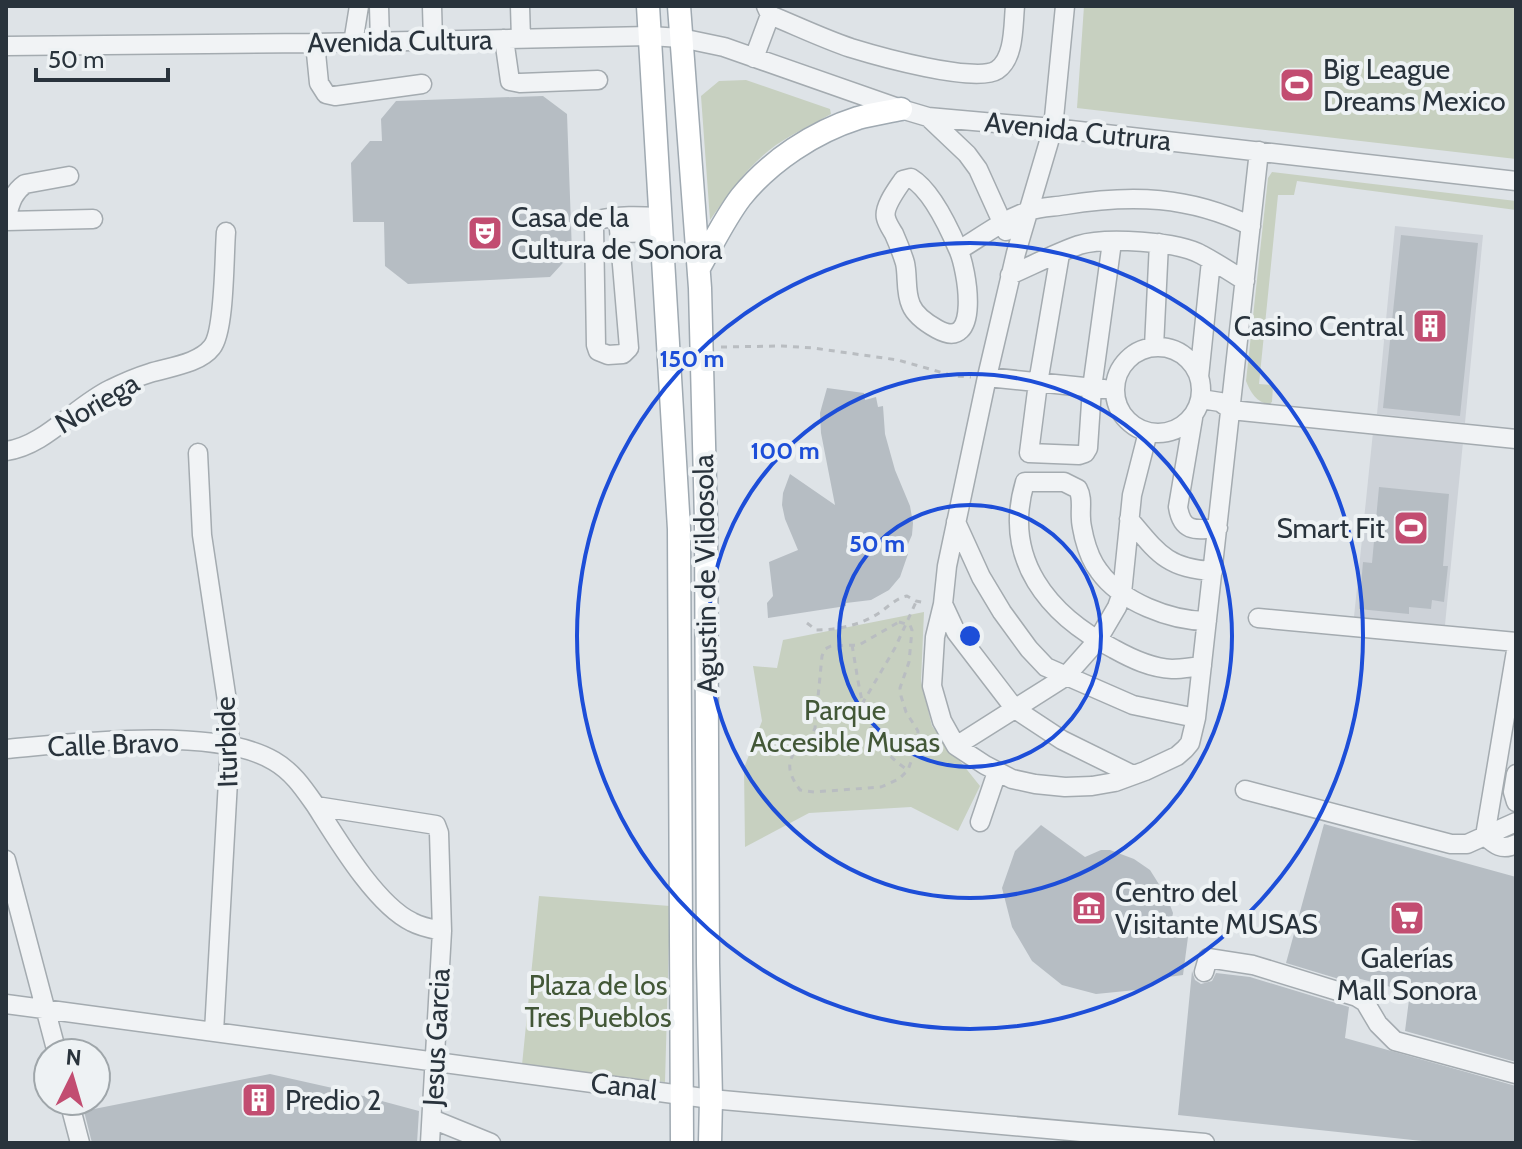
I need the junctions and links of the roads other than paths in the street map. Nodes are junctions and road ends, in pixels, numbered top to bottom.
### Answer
1 (359, 6) edge
2 (379, 6) edge
3 (432, 6) edge
4 (520, 6) edge
5 (648, 6) edge
6 (679, 6) edge
7 (1015, 6) edge
8 (1065, 6) edge
9 (768, 10) edge
10 (650, 36) junction
11 (681, 38) junction
12 (512, 39) junction
13 (433, 41) junction
14 (380, 42) junction
15 (315, 43) junction
16 (353, 43) junction
17 (6, 46) edge
18 (754, 58) junction
19 (598, 80) dead end
20 (422, 84) dead end
21 (901, 109) junction
22 (928, 117) junction
23 (1053, 128) junction
24 (1259, 151) junction
25 (69, 176) dead end
26 (1516, 181) edge
27 (1029, 211) junction
28 (93, 219) dead end
29 (6, 220) edge
30 (1003, 223) junction
31 (661, 224) junction
32 (619, 225) junction
33 (1251, 226) junction
34 (226, 232) dead end
35 (1112, 242) junction
36 (1159, 243) junction
37 (959, 250) junction
38 (1016, 253) junction
39 (1060, 254) junction
40 (1211, 261) junction
41 (699, 267) junction
42 (1010, 275) junction
43 (1245, 281) junction
44 (1154, 347) junction
45 (987, 377) junction
46 (1199, 378) junction
47 (1038, 383) junction
48 (1092, 388) junction
49 (1115, 389) junction
50 (1201, 399) junction
51 (1231, 410) junction
52 (1193, 418) junction
53 (1148, 432) junction
54 (1516, 439) edge
55 (6, 451) edge
56 (198, 453) dead end
57 (1029, 453) junction
58 (1025, 482) junction
59 (1129, 519) junction
60 (956, 522) junction
61 (1218, 528) junction
62 (1213, 571) junction
63 (1122, 593) junction
64 (943, 604) junction
65 (1258, 618) dead end
66 (1207, 621) junction
67 (1097, 641) junction
68 (1516, 642) edge
69 (1516, 651) edge
70 (1202, 666) junction
71 (1065, 677) junction
72 (1015, 709) junction
73 (1196, 718) junction
74 (230, 745) junction
75 (956, 746) junction
76 (6, 749) edge
77 (997, 772) junction
78 (1516, 774) edge
79 (1133, 775) junction
80 (1245, 790) dead end
81 (1516, 802) edge
82 (316, 806) junction
83 (980, 822) dead end
84 (1516, 822) edge
85 (1485, 836) junction
86 (1516, 844) edge
87 (6, 860) edge
88 (442, 931) junction
89 (1206, 965) dead end
90 (6, 1004) edge
91 (46, 1010) junction
92 (214, 1032) junction
93 (53, 1037) edge
94 (436, 1062) junction
95 (1516, 1074) edge
96 (682, 1094) junction
97 (711, 1099) junction
98 (73, 1117) edge
99 (432, 1119) junction
100 (80, 1143) edge
101 (430, 1143) edge
102 (491, 1143) edge
103 (682, 1143) edge
104 (710, 1143) edge
105 (1205, 1143) edge

1 - 16 street
2 - 14 street
3 - 13 street
4 - 12 street
5 - 10 main road, Agustin de Vildosola
6 - 11 main road, Agustin de Vildosola
7 - 9 street
8 - 23 street
9 - 18 street
10 - 11 street, Avenida Cutrura
10 - 12 street, Avenida Cultura
10 - 31 main road, Agustin de Vildosola
11 - 18 street, Avenida Cutrura
11 - 41 main road, Agustin de Vildosola
12 - 13 street, Avenida Cultura
12 - 19 street
13 - 14 street, Avenida Cultura
14 - 16 street, Avenida Cultura
15 - 16 street, Avenida Cultura
15 - 17 street, Avenida Cultura
15 - 20 street
18 - 21 street, Avenida Cutrura
21 - 22 street, Avenida Cutrura
21 - 41 main road
22 - 23 street, Avenida Cutrura
22 - 30 street
23 - 24 street, Avenida Cutrura
23 - 27 street
24 - 26 street, Avenida Cutrura
24 - 33 street
25 - 29 street
27 - 30 street
27 - 33 street
27 - 38 street
28 - 29 street
30 - 37 street
30 - 38 street
31 - 32 street
31 - 96 main road, Agustin de Vildosola
32 - 32 street
33 - 43 street
34 - 55 street, Noriega
35 - 36 street
35 - 39 street
35 - 48 street
36 - 40 street
36 - 44 street
37 - 37 street
38 - 42 street
39 - 42 street
39 - 47 street
40 - 43 street
40 - 46 street
41 - 97 main road, Agustin de Vildosola
42 - 45 street
43 - 51 street
44 - 46 street
44 - 49 street
45 - 47 street
45 - 60 street
46 - 50 street
47 - 48 street
47 - 57 street
48 - 49 street
48 - 57 street
49 - 53 street
50 - 51 street
50 - 52 street
51 - 54 street
51 - 61 street
52 - 53 street
52 - 61 street
53 - 59 street
56 - 74 street, Iturbide
57 - 58 street
58 - 63 street
58 - 67 street
59 - 62 street
59 - 63 street
60 - 64 street
60 - 71 street
61 - 62 street
62 - 66 street
63 - 66 street
63 - 67 street
64 - 72 street
64 - 75 street
65 - 68 street
66 - 70 street
67 - 70 street
67 - 71 street
69 - 85 street
70 - 73 street
71 - 72 street
71 - 73 street
72 - 75 street
72 - 79 street
73 - 79 street
74 - 76 street, Calle Bravo
74 - 82 street, Calle Bravo
74 - 92 street, Iturbide
75 - 77 street
77 - 79 street
77 - 83 street
78 - 81 street
80 - 85 street
82 - 88 street, Jesus Garcia
82 - 88 street, Jesus Garcia
84 - 85 street
85 - 86 street
87 - 91 street
88 - 94 street, Jesus Garcia
89 - 95 street
90 - 91 street, Canal
91 - 92 street, Canal
91 - 93 street
92 - 94 street, Canal
94 - 96 street, Canal
94 - 99 street, Jesus Garcia
96 - 97 street, Canal
96 - 103 main road, Agustin de Vildosola
97 - 104 main road, Agustin de Vildosola
97 - 105 street, Canal
98 - 100 street
99 - 101 street, Jesus Garcia
99 - 102 street

